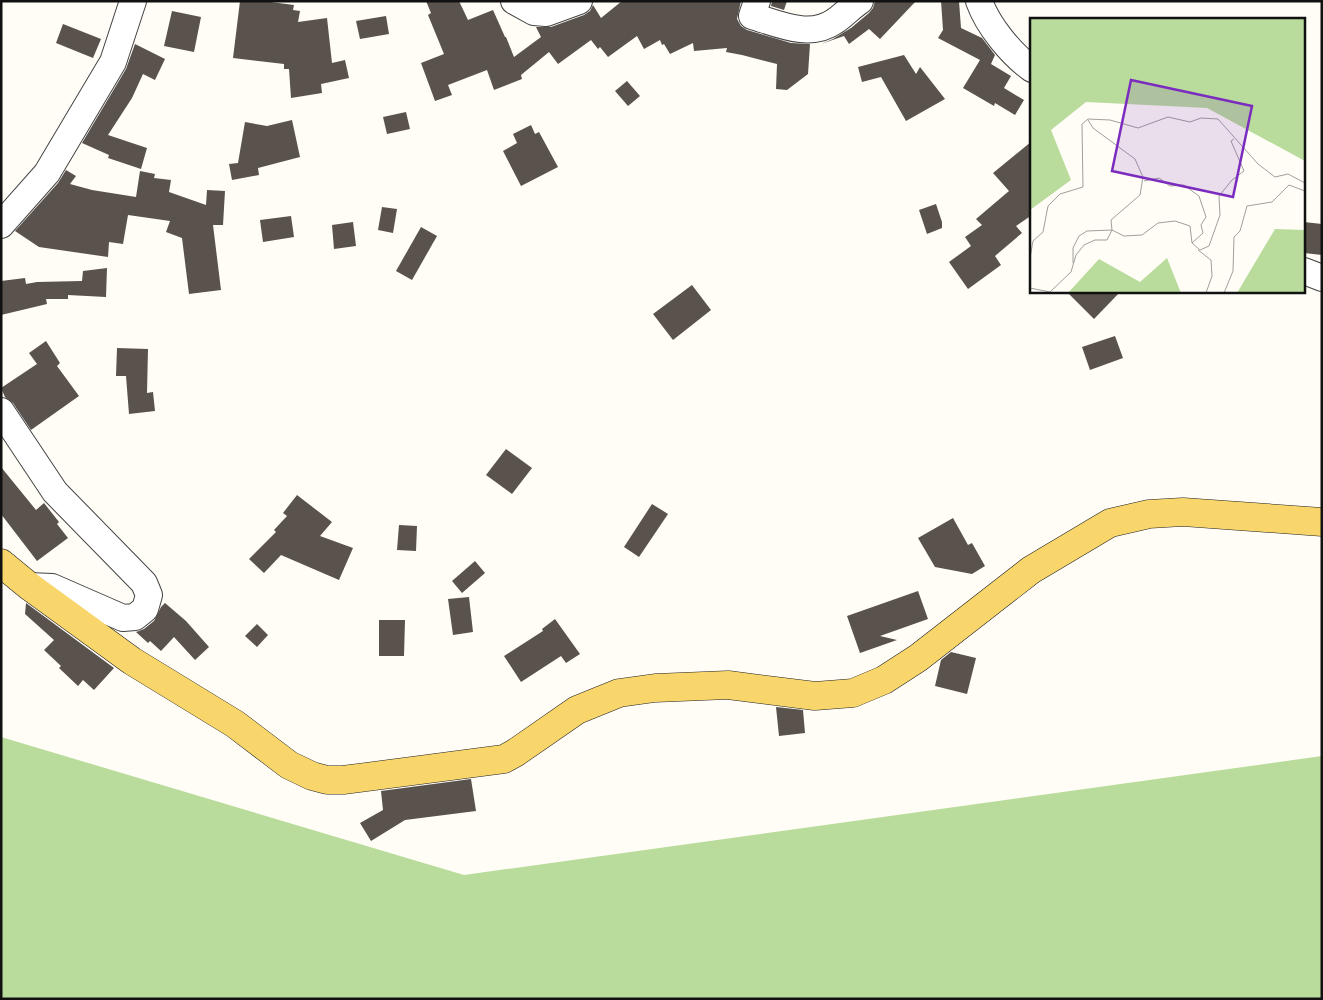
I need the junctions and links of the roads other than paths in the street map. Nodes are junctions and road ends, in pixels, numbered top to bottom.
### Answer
1 (134, 1) edge
2 (514, 1) edge
3 (579, 1) edge
4 (757, 1) edge
5 (860, 1) edge
6 (979, 1) edge
7 (1030, 68) edge
8 (1, 225) edge
9 (1306, 272) edge
10 (1322, 278) edge
11 (1, 411) edge
12 (1322, 522) edge
13 (1, 563) edge
14 (29, 586) junction

1 - 8 street
2 - 3 street
4 - 5 street
6 - 7 street
9 - 10 street
11 - 14 street
12 - 14 main road
13 - 14 main road

